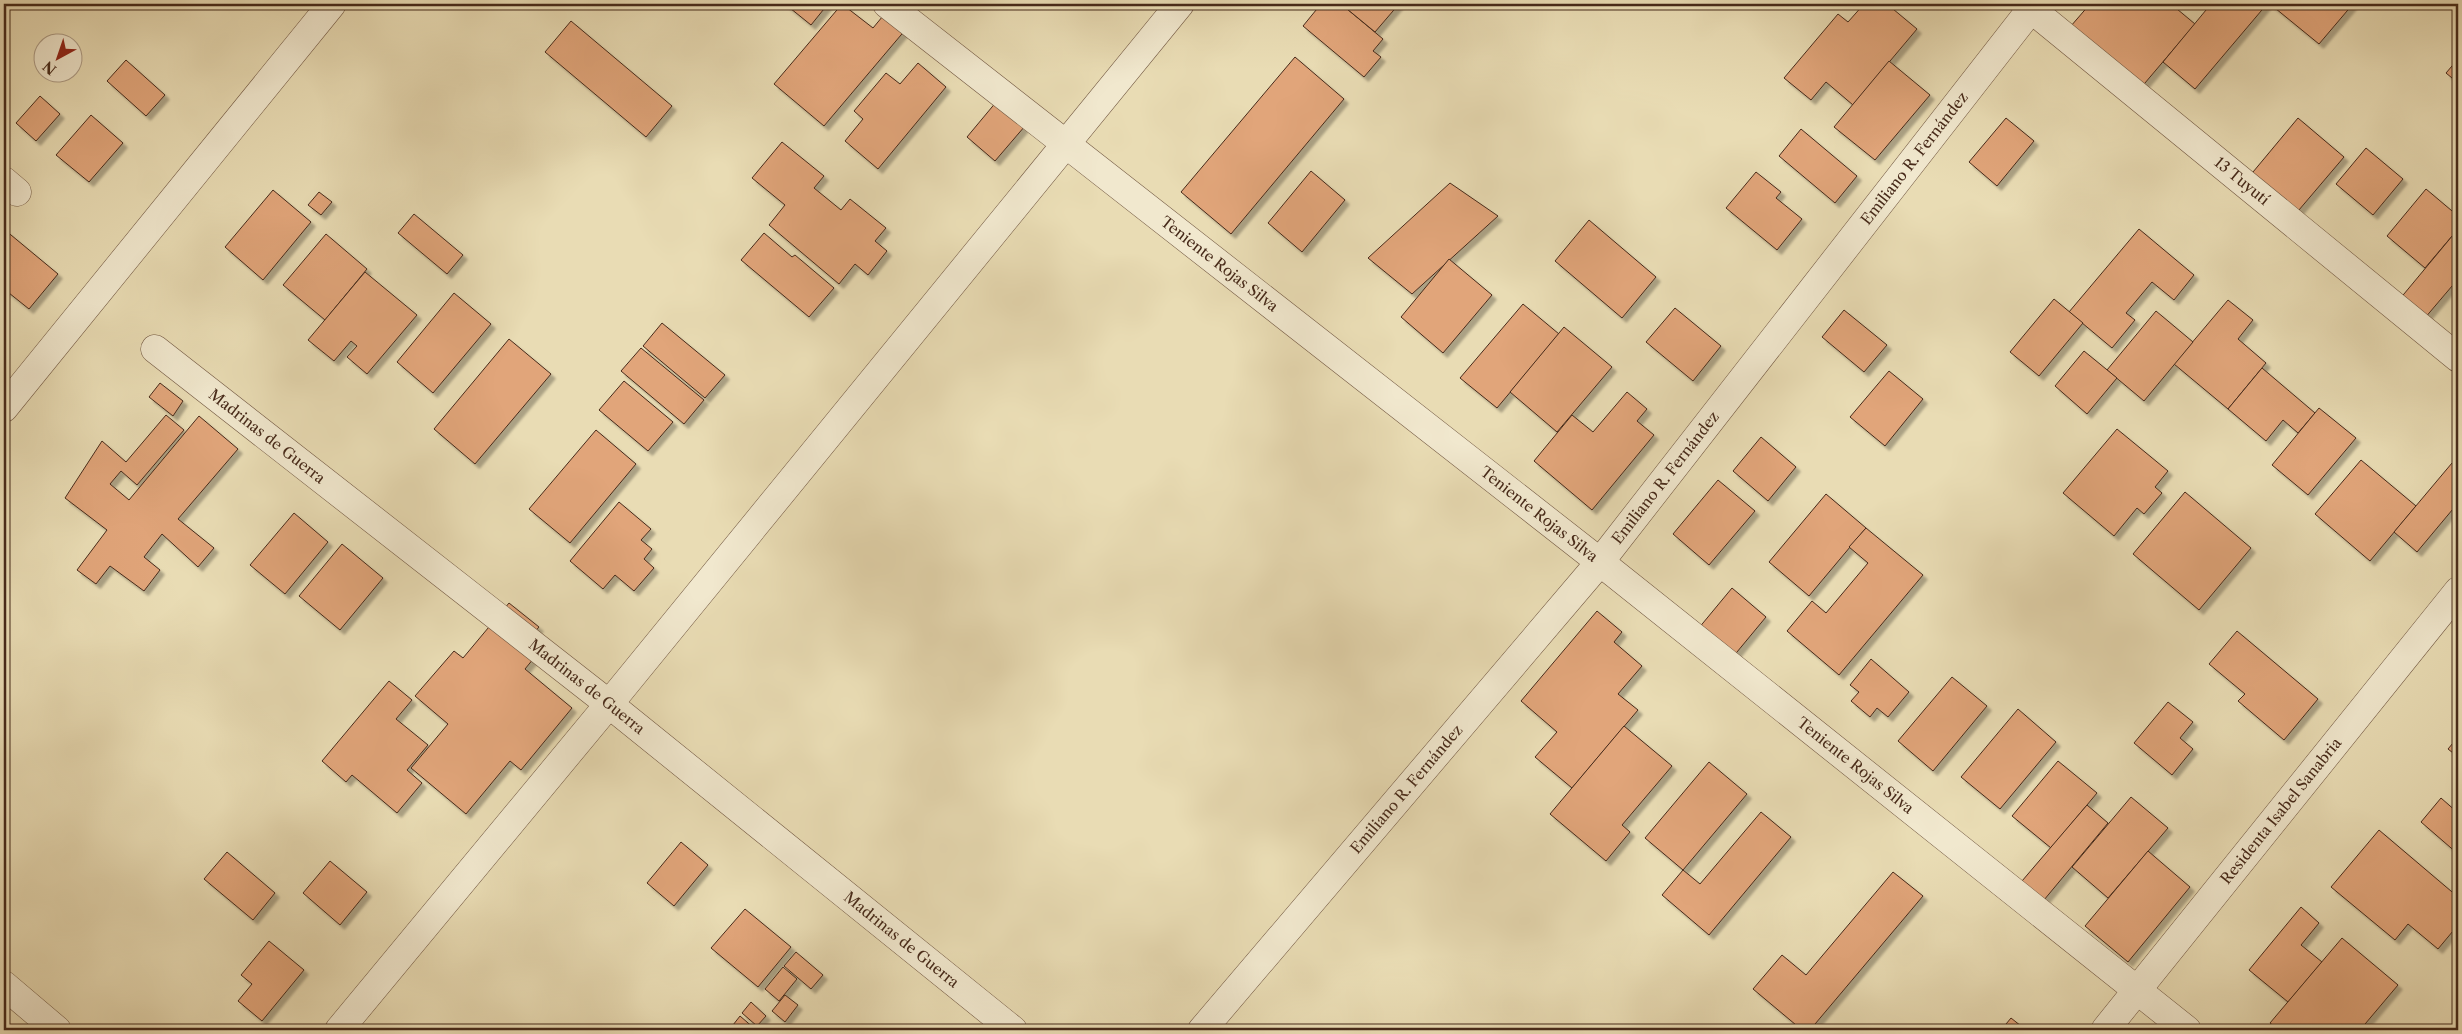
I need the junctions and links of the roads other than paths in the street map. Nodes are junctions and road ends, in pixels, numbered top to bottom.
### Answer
1 (332, 4) edge
2 (887, 4) edge
3 (1180, 4) edge
4 (2031, 5) edge
5 (1064, 143) junction
6 (155, 349) dead end
7 (2458, 358) edge
8 (4, 408) edge
9 (1600, 562) junction
10 (2458, 591) edge
11 (609, 704) junction
12 (4, 985) edge
13 (2137, 989) junction
14 (58, 1030) edge
15 (339, 1030) edge
16 (1014, 1030) edge
17 (1202, 1030) edge
18 (2104, 1030) edge
19 (2187, 1030) edge

1 - 8 street
2 - 5 street, Teniente Rojas Silva
3 - 5 street
4 - 7 street, 13 Tuyutí
4 - 9 street, Emiliano R. Fernández
5 - 9 street, Teniente Rojas Silva
5 - 11 street
6 - 11 street, Madrinas de Guerra
9 - 13 street, Teniente Rojas Silva
9 - 17 street, Emiliano R. Fernández
10 - 13 street, Residenta Isabel Sanabria
11 - 15 street
11 - 16 street, Madrinas de Guerra
12 - 14 street
13 - 18 street, Residenta Isabel Sanabria
13 - 19 street, Teniente Rojas Silva

